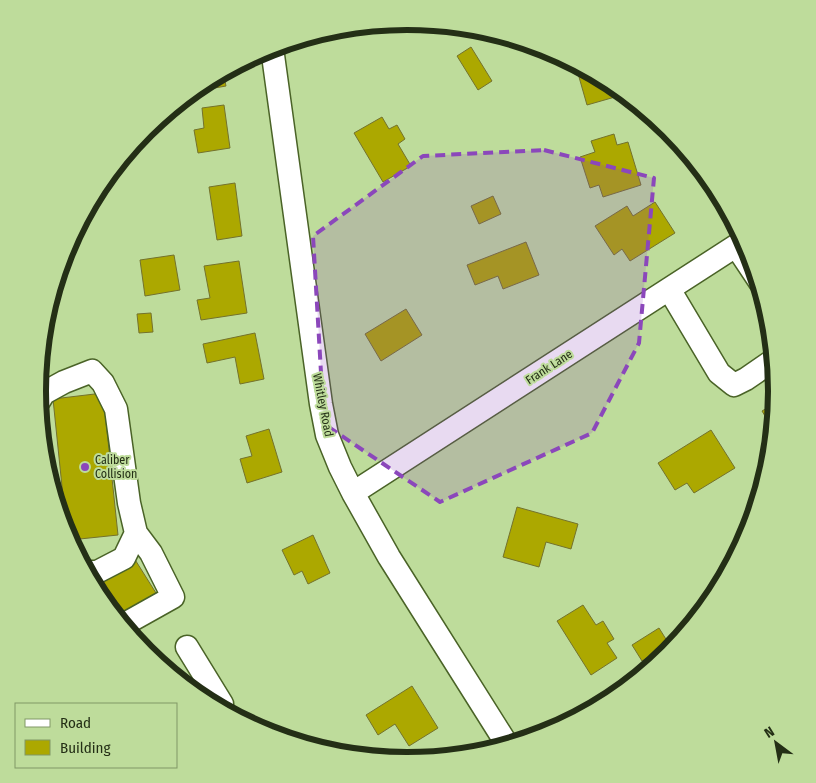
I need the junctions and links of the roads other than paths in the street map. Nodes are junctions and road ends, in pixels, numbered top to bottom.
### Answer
1 (273, 57) edge
2 (738, 244) edge
3 (669, 289) junction
4 (768, 364) edge
5 (46, 392) edge
6 (353, 494) junction
7 (136, 533) junction
8 (95, 572) edge
9 (129, 622) edge
10 (187, 647) dead end
11 (216, 698) edge
12 (504, 740) edge

1 - 6 street, Whitley Road
2 - 3 street, Frank Lane
3 - 4 street
3 - 6 street, Frank Lane
5 - 7 street
6 - 12 street, Whitley Road
7 - 8 street
7 - 9 street
10 - 11 street

